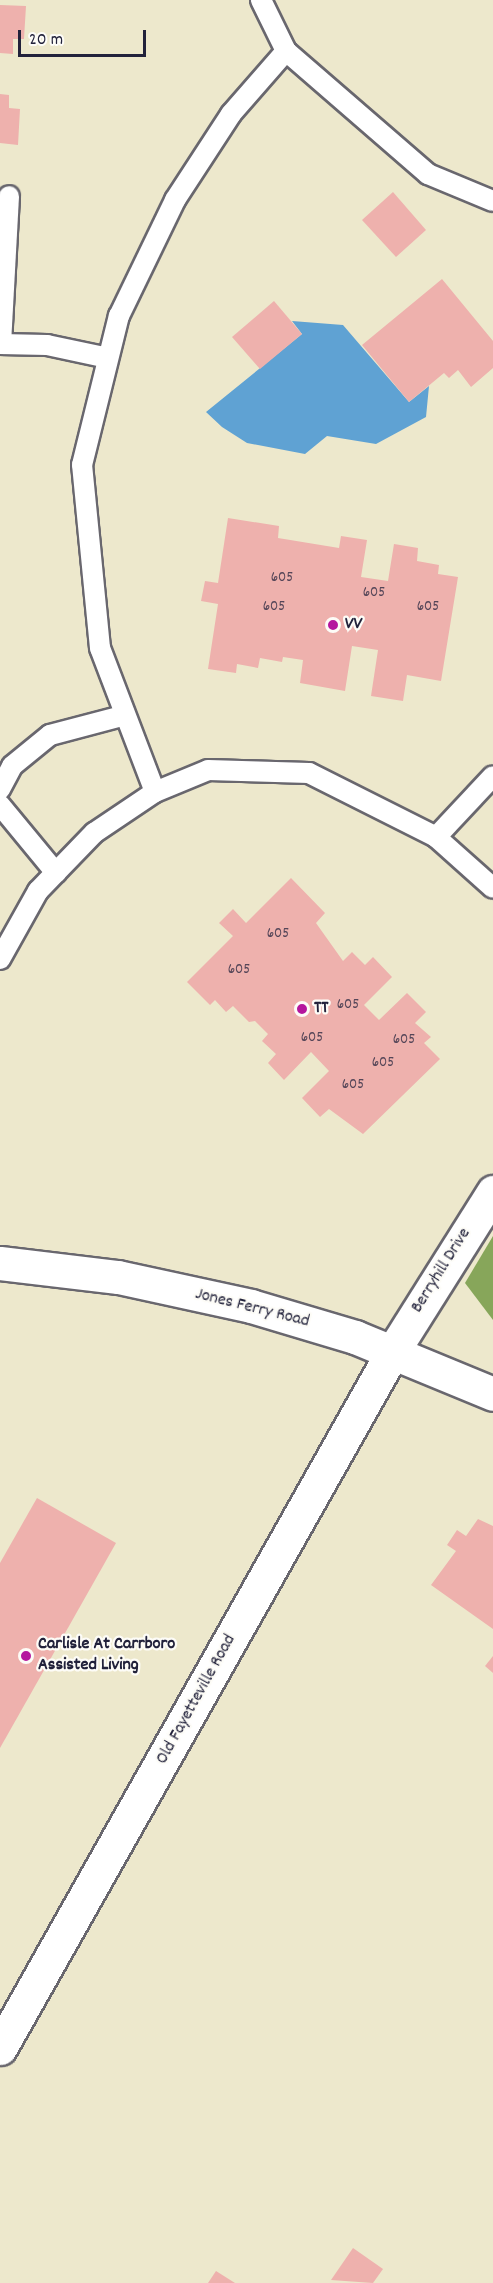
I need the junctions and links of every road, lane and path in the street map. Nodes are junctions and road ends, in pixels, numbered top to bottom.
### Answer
1 (261, 0) edge
2 (286, 51) junction
3 (9, 196) dead end
4 (493, 201) edge
5 (0, 344) edge
6 (108, 358) junction
7 (122, 716) junction
8 (493, 776) edge
9 (0, 789) edge
10 (155, 792) junction
11 (0, 805) edge
12 (436, 837) junction
13 (56, 873) junction
14 (493, 888) edge
15 (0, 959) edge
16 (493, 1192) edge
17 (0, 1263) edge
18 (393, 1351) junction
19 (493, 1394) edge
20 (0, 2048) edge

1 - 2 lane
2 - 4 lane
2 - 6 lane
3 - 5 lane
5 - 6 lane
6 - 7 lane
7 - 9 lane
7 - 10 lane
8 - 12 lane
10 - 12 lane
10 - 13 lane
11 - 13 lane
12 - 14 lane
13 - 15 lane
16 - 18 street, Berryhill Drive
17 - 18 street, Jones Ferry Road
18 - 19 street, Jones Ferry Road
18 - 20 street, Old Fayetteville Road

